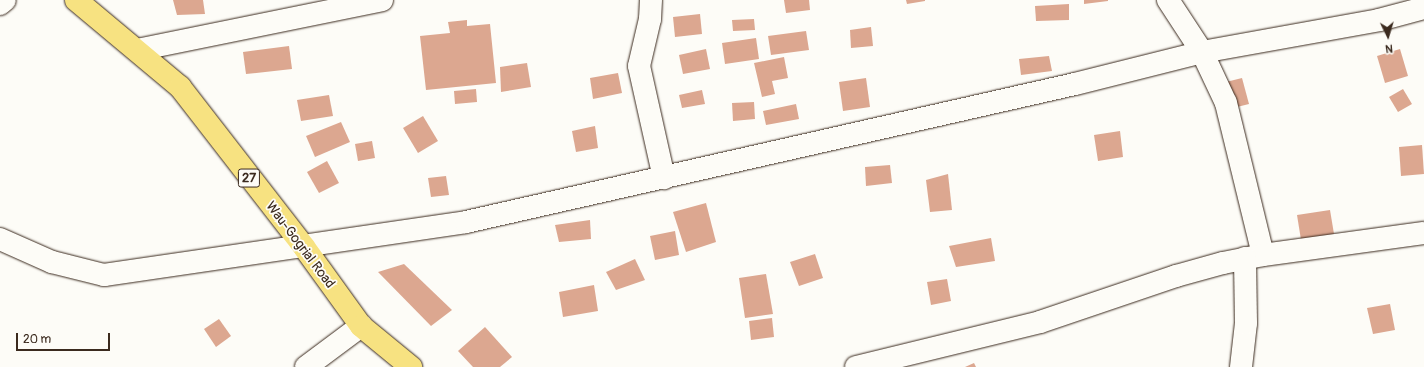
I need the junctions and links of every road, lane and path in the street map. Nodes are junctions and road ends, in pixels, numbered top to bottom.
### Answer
1 (5, 0) edge
2 (76, 0) edge
3 (382, 0) edge
4 (651, 0) edge
5 (1168, 0) edge
6 (0, 4) edge
7 (1424, 8) edge
8 (137, 50) junction
9 (1202, 52) junction
10 (664, 178) junction
11 (1424, 233) edge
12 (0, 239) edge
13 (304, 247) junction
14 (1254, 257) junction
15 (361, 326) junction
16 (306, 367) edge
17 (411, 367) edge
18 (856, 367) edge
19 (1241, 367) edge

1 - 6 street
2 - 8 main road, Wau-Gogrial Road / 27
3 - 8 street
4 - 10 street
5 - 9 street
7 - 9 street
8 - 13 main road, Wau-Gogrial Road / 27
9 - 10 street
9 - 14 street
10 - 13 street
11 - 14 street
12 - 13 street
13 - 15 main road, Wau-Gogrial Road / 27
14 - 18 street
14 - 19 street
15 - 16 street
15 - 17 main road, Wau-Gogrial Road / 27

